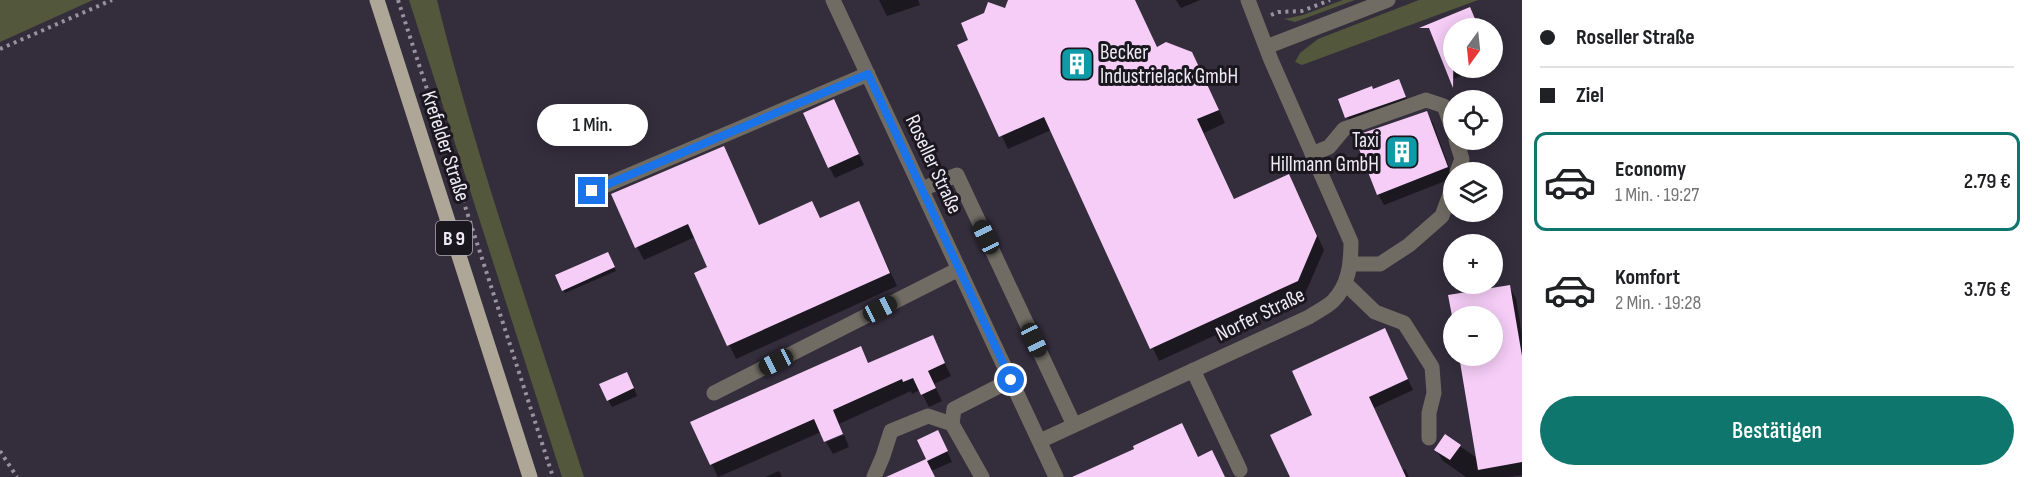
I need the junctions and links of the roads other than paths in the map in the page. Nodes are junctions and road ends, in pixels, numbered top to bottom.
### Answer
1 (377, 0) edge
2 (834, 0) edge
3 (1248, 0) edge
4 (1388, 0) edge
5 (1266, 47) junction
6 (868, 74) junction
7 (1443, 106) edge
8 (1312, 154) junction
9 (922, 189) junction
10 (592, 191) dead end
11 (1443, 213) edge
12 (1351, 264) junction
13 (959, 269) junction
14 (1345, 283) junction
15 (1193, 370) junction
16 (1011, 380) junction
17 (714, 393) dead end
18 (952, 424) junction
19 (1074, 425) junction
20 (1429, 438) dead end
21 (1040, 441) junction
22 (1240, 470) dead end
23 (1052, 476) edge
24 (530, 477) edge
25 (873, 477) edge
26 (982, 477) edge

1 - 24 main road, Krefelder Straße / B 9
2 - 6 street, Roseller Straße
3 - 5 street, Norfer Straße
4 - 5 street
5 - 8 street, Norfer Straße
6 - 9 street, Roseller Straße
6 - 10 street
7 - 8 street
8 - 12 street, Norfer Straße
9 - 13 street, Roseller Straße
9 - 19 street
11 - 12 street
12 - 14 street, Norfer Straße
13 - 16 street, Roseller Straße
13 - 17 street
14 - 15 street, Norfer Straße
14 - 20 street
15 - 19 street, Norfer Straße
15 - 22 street
16 - 18 street
16 - 21 street, Roseller Straße
18 - 25 street
18 - 26 street
19 - 21 street, Norfer Straße
21 - 23 street, Roseller Straße

